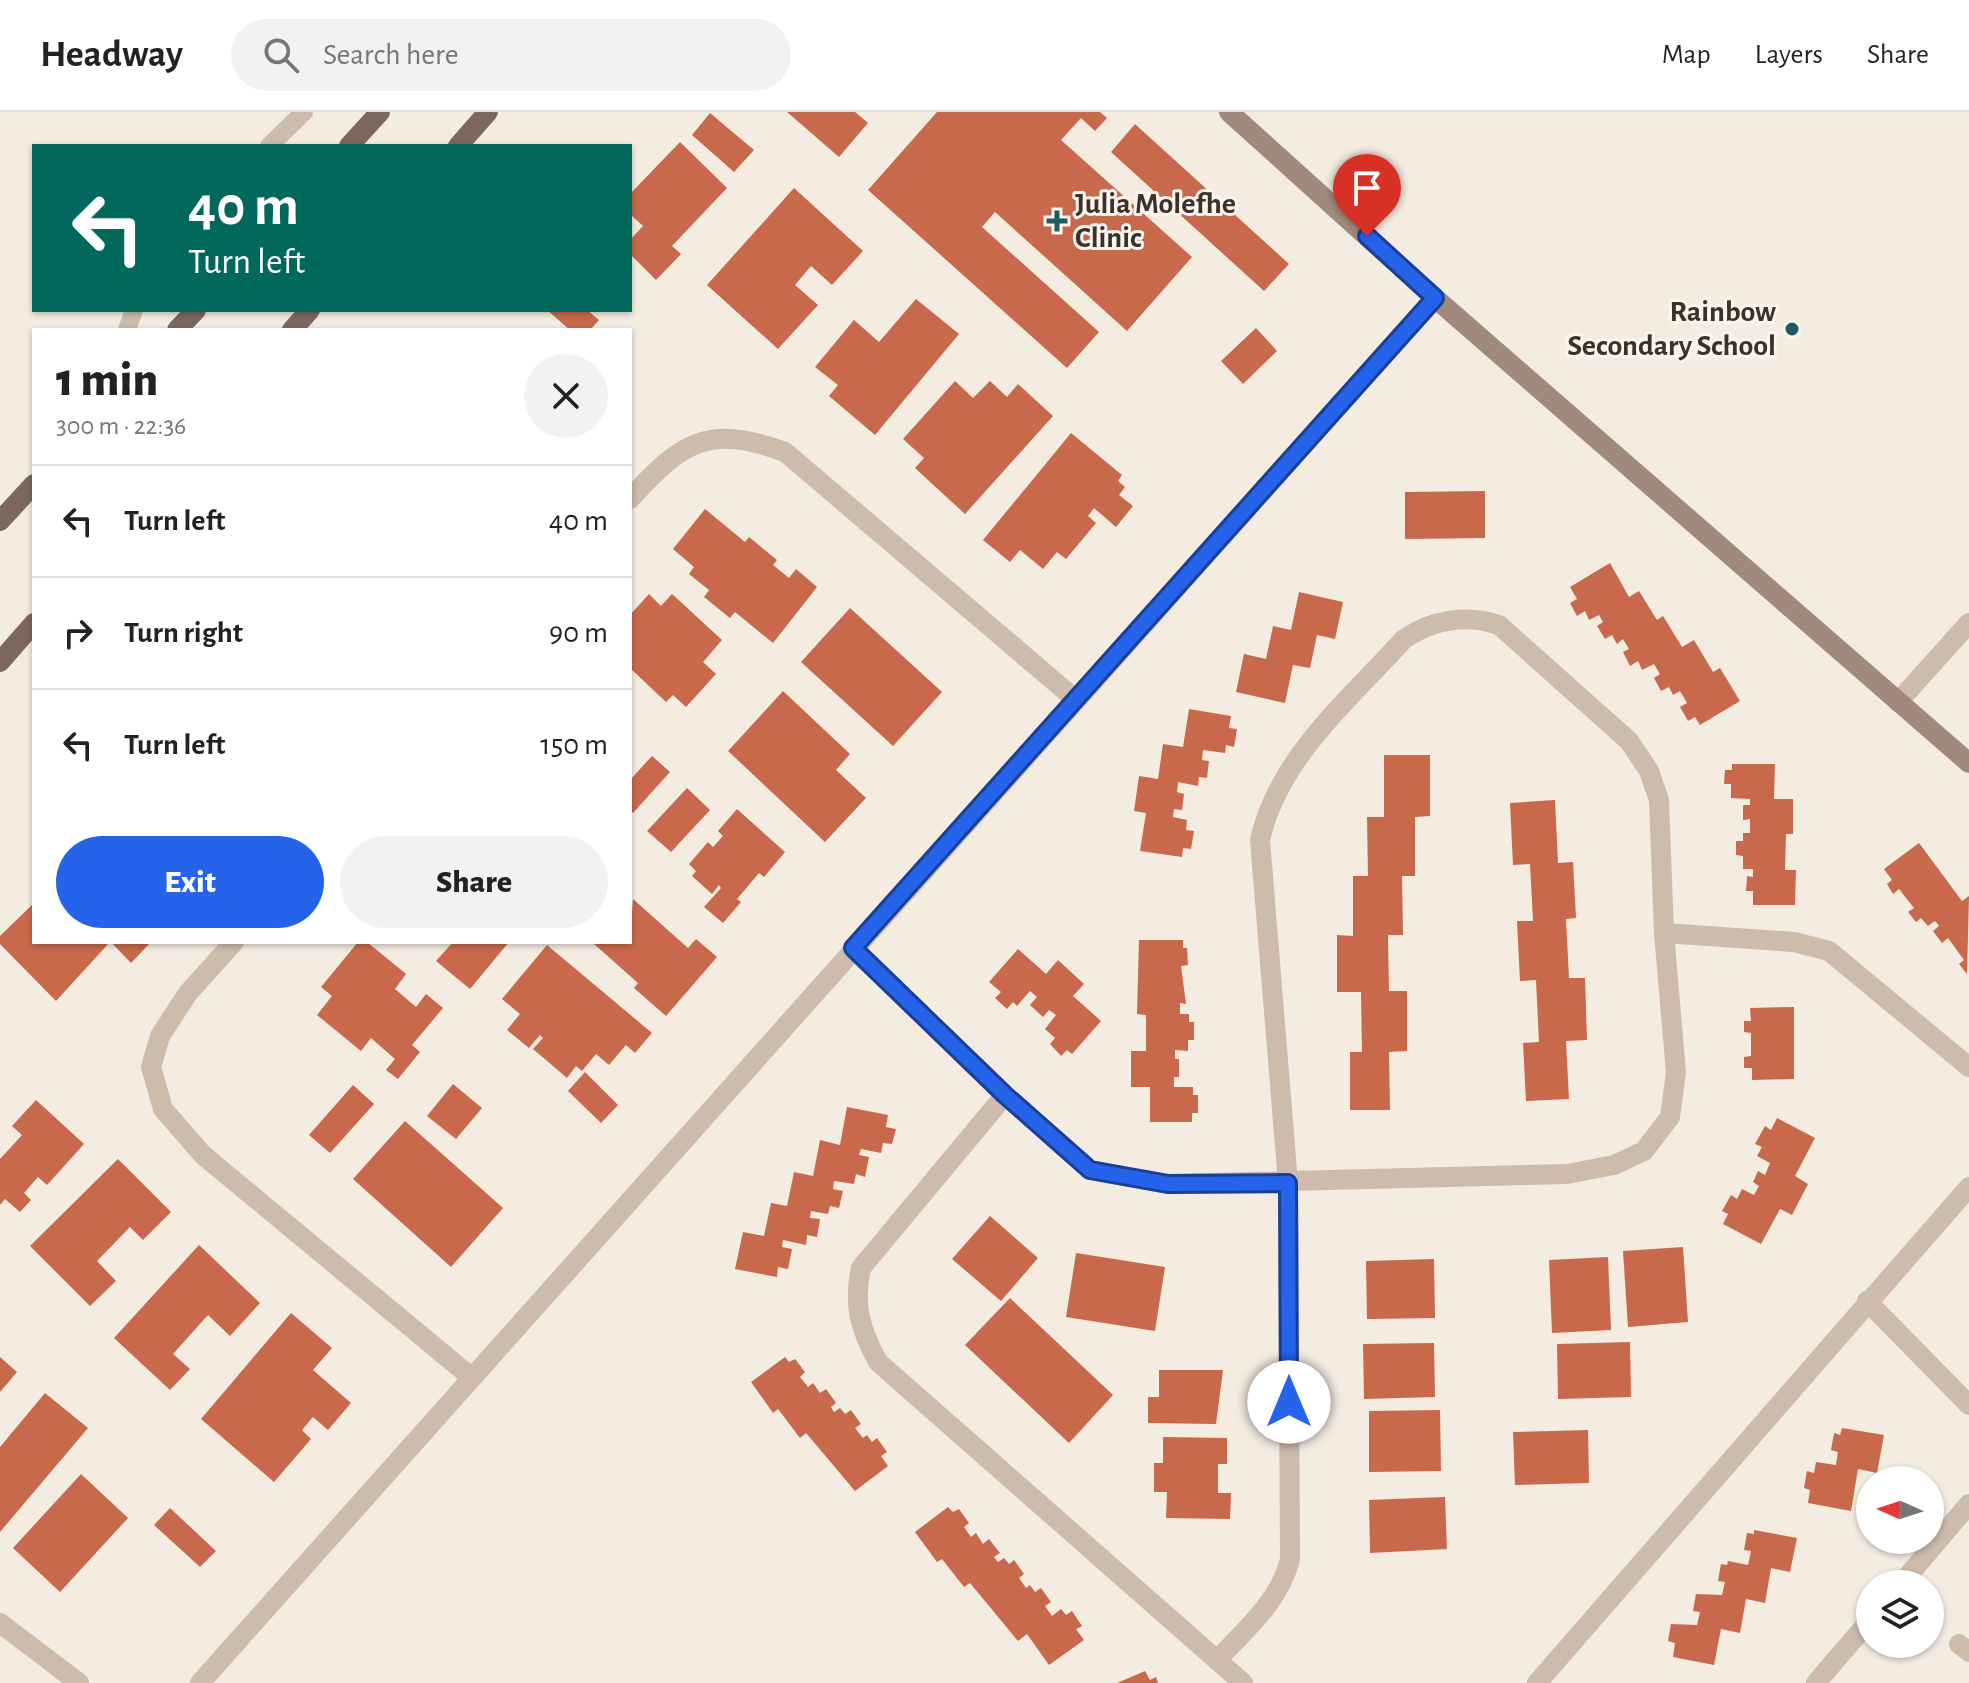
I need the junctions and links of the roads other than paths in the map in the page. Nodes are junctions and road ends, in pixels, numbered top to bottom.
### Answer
1 (304, 112) edge
2 (380, 112) edge
3 (488, 112) edge
4 (1229, 112) edge
5 (271, 144) edge
6 (351, 144) edge
7 (460, 144) edge
8 (1435, 298) junction
9 (194, 312) edge
10 (308, 312) edge
11 (179, 328) edge
12 (294, 328) edge
13 (32, 486) edge
14 (632, 497) edge
15 (0, 521) edge
16 (1969, 623) edge
17 (32, 625) edge
18 (0, 662) edge
19 (1075, 699) junction
20 (1898, 702) junction
21 (1969, 763) edge
22 (1664, 933) junction
23 (232, 944) edge
24 (853, 948) junction
25 (1969, 1067) edge
26 (1005, 1095) junction
27 (1288, 1183) junction
28 (1969, 1187) edge
29 (1867, 1301) junction
30 (471, 1377) junction
31 (1969, 1405) edge
32 (1969, 1504) edge
33 (1913, 1570) edge
34 (0, 1623) edge
35 (1856, 1636) edge
36 (1217, 1660) junction
37 (79, 1683) edge
38 (200, 1683) edge
39 (1243, 1683) edge
40 (1537, 1683) edge
41 (1816, 1683) edge

1 - 5 lane
2 - 6 main road
3 - 7 main road
4 - 8 street
8 - 19 street
8 - 20 street
9 - 11 main road
10 - 12 main road
13 - 15 main road
14 - 19 street
16 - 20 street
17 - 18 main road
19 - 24 street
20 - 21 street
22 - 25 street
22 - 27 street
22 - 27 street
23 - 30 street
24 - 26 street
24 - 30 street
26 - 27 street
26 - 36 street
27 - 36 street
28 - 29 street
29 - 31 street
29 - 40 street
30 - 38 street
32 - 33 street
34 - 37 street
35 - 41 street
36 - 39 street

